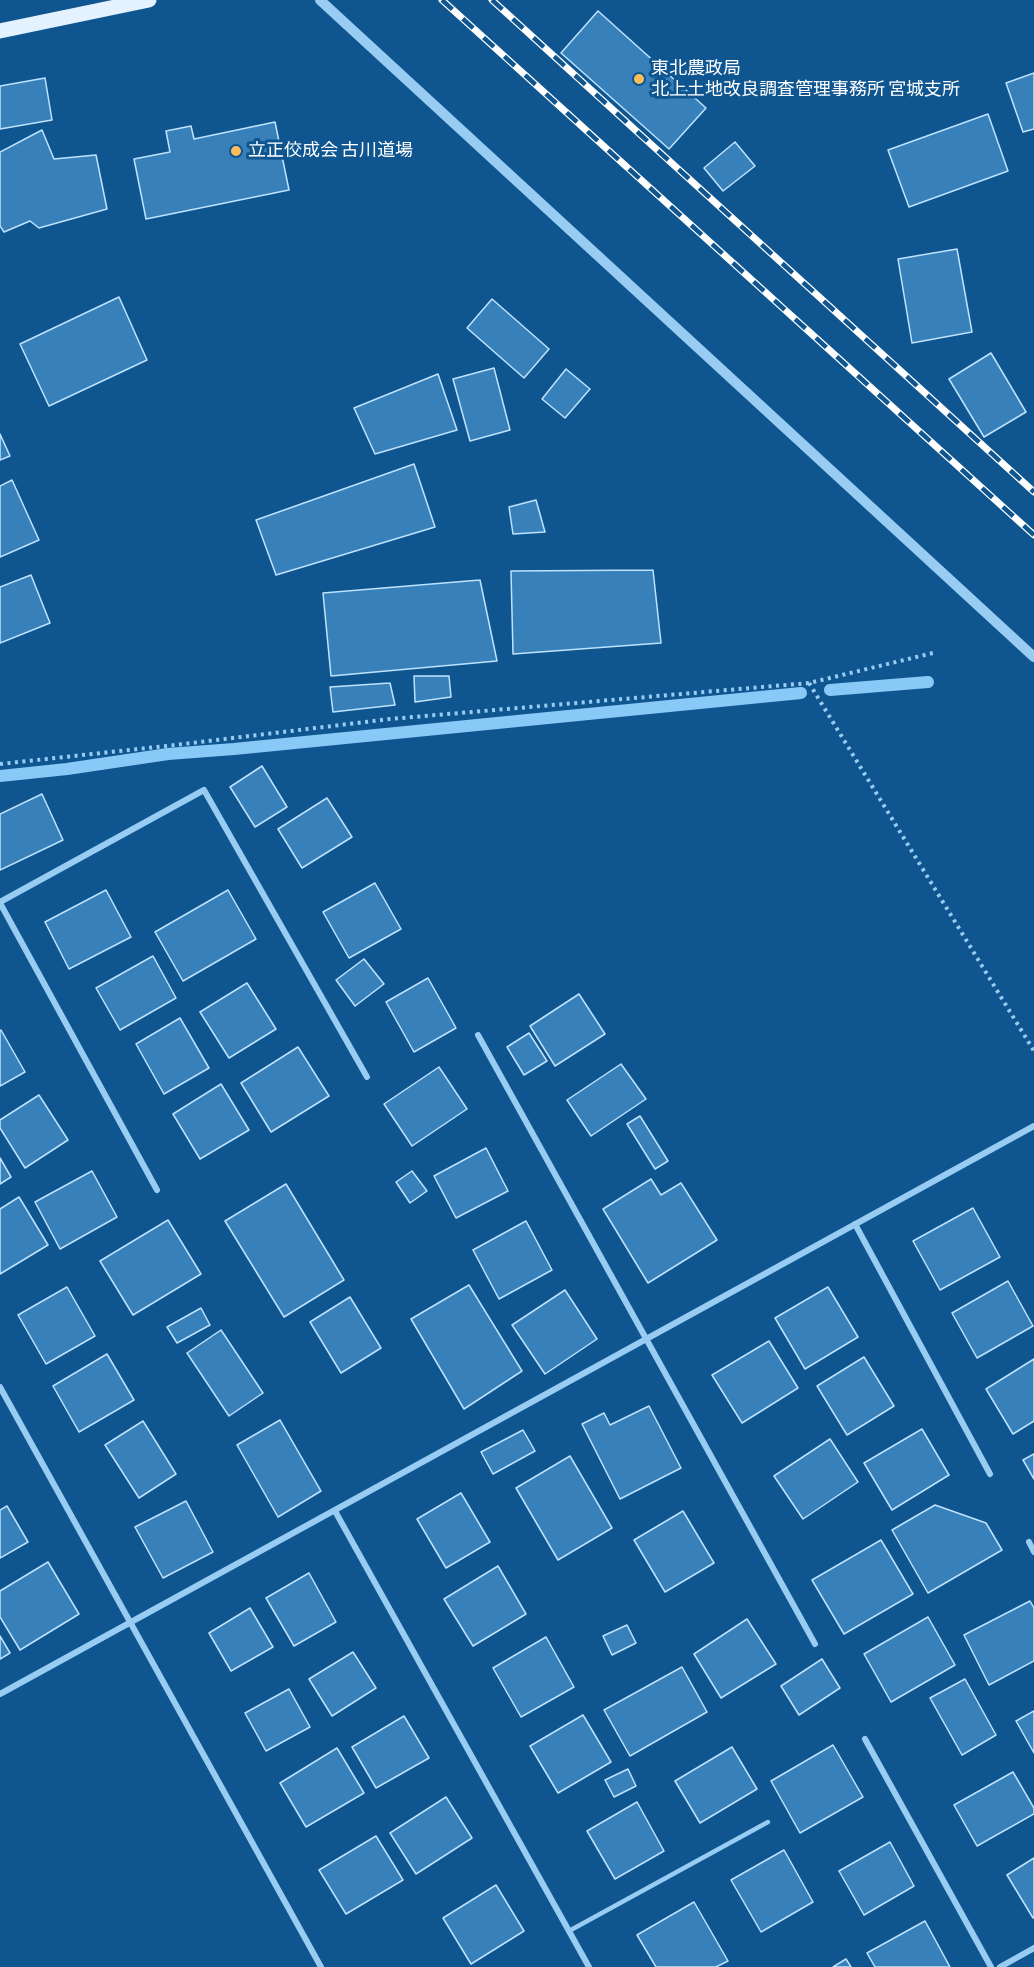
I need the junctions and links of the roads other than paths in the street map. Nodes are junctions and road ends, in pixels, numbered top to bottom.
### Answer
1 (149, 0) edge
2 (320, 0) edge
3 (0, 32) edge
4 (1034, 657) edge
5 (0, 902) edge
6 (478, 1035) dead end
7 (367, 1077) dead end
8 (1034, 1126) edge
9 (157, 1190) dead end
10 (855, 1224) junction
11 (647, 1339) junction
12 (0, 1387) edge
13 (990, 1474) dead end
14 (335, 1511) junction
15 (1029, 1542) dead end
16 (1034, 1552) edge
17 (130, 1623) junction
18 (815, 1644) dead end
19 (0, 1694) edge
20 (865, 1739) dead end
21 (768, 1822) dead end
22 (569, 1931) junction
23 (1034, 1948) edge
24 (321, 1967) edge
25 (589, 1967) edge
26 (990, 1967) edge
27 (1000, 1967) edge

1 - 3 main road
2 - 4 street
5 - 7 street
5 - 9 street
6 - 11 street
8 - 10 street
10 - 11 street
10 - 13 street
11 - 14 street
11 - 18 street
12 - 17 street
14 - 17 street
14 - 22 street
15 - 16 street
17 - 19 street
17 - 24 street
20 - 26 street
21 - 22 lane
22 - 25 street
23 - 27 street

